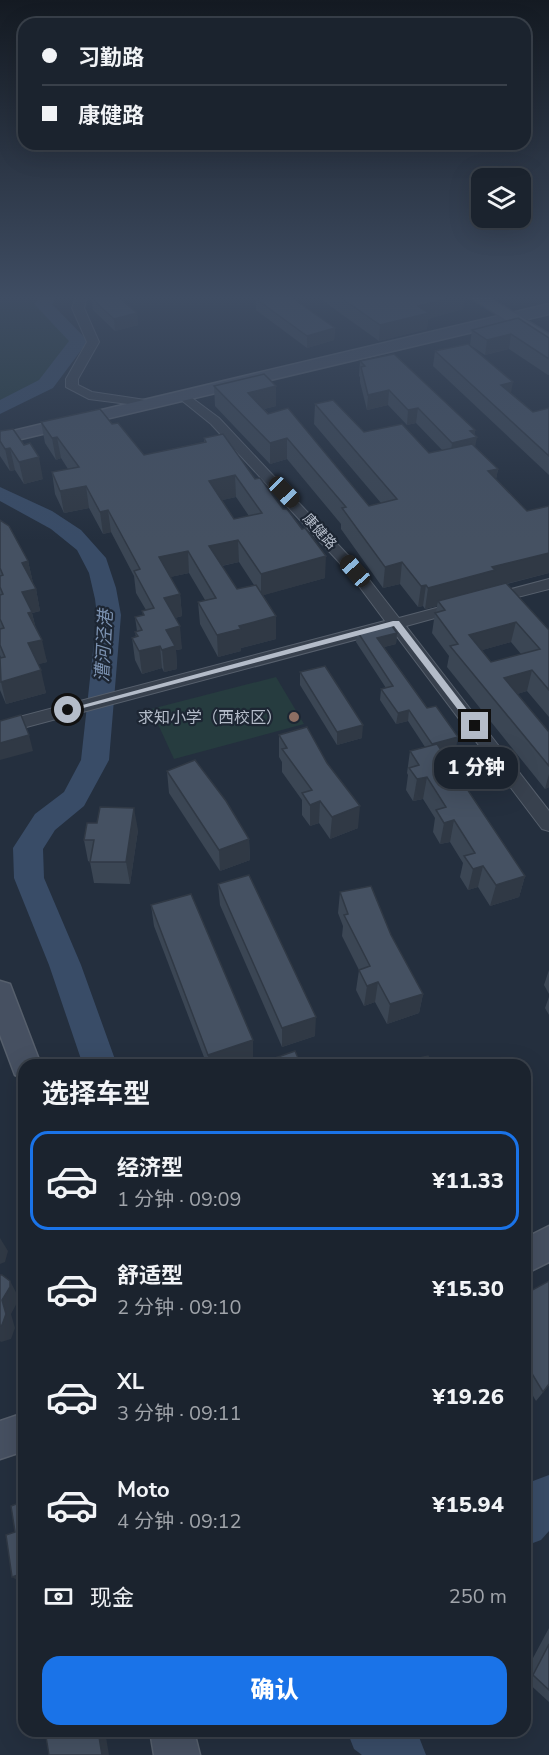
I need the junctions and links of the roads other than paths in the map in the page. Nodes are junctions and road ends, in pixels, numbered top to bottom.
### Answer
1 (73, 377) edge
2 (264, 377) edge
3 (184, 396) junction
4 (148, 404) junction
5 (0, 439) edge
6 (549, 584) edge
7 (396, 623) junction
8 (0, 728) edge
9 (549, 824) edge
10 (0, 993) edge
11 (24, 1059) edge
12 (549, 1244) edge
13 (531, 1254) edge
14 (18, 1434) edge
15 (0, 1440) edge
16 (173, 1737) edge
17 (177, 1755) edge

1 - 4 street
2 - 3 street
3 - 4 street
3 - 7 street, 康健路
4 - 5 street
6 - 7 street
7 - 8 street
7 - 9 street, 康健路
10 - 11 street
12 - 13 street
14 - 15 street
16 - 17 street

